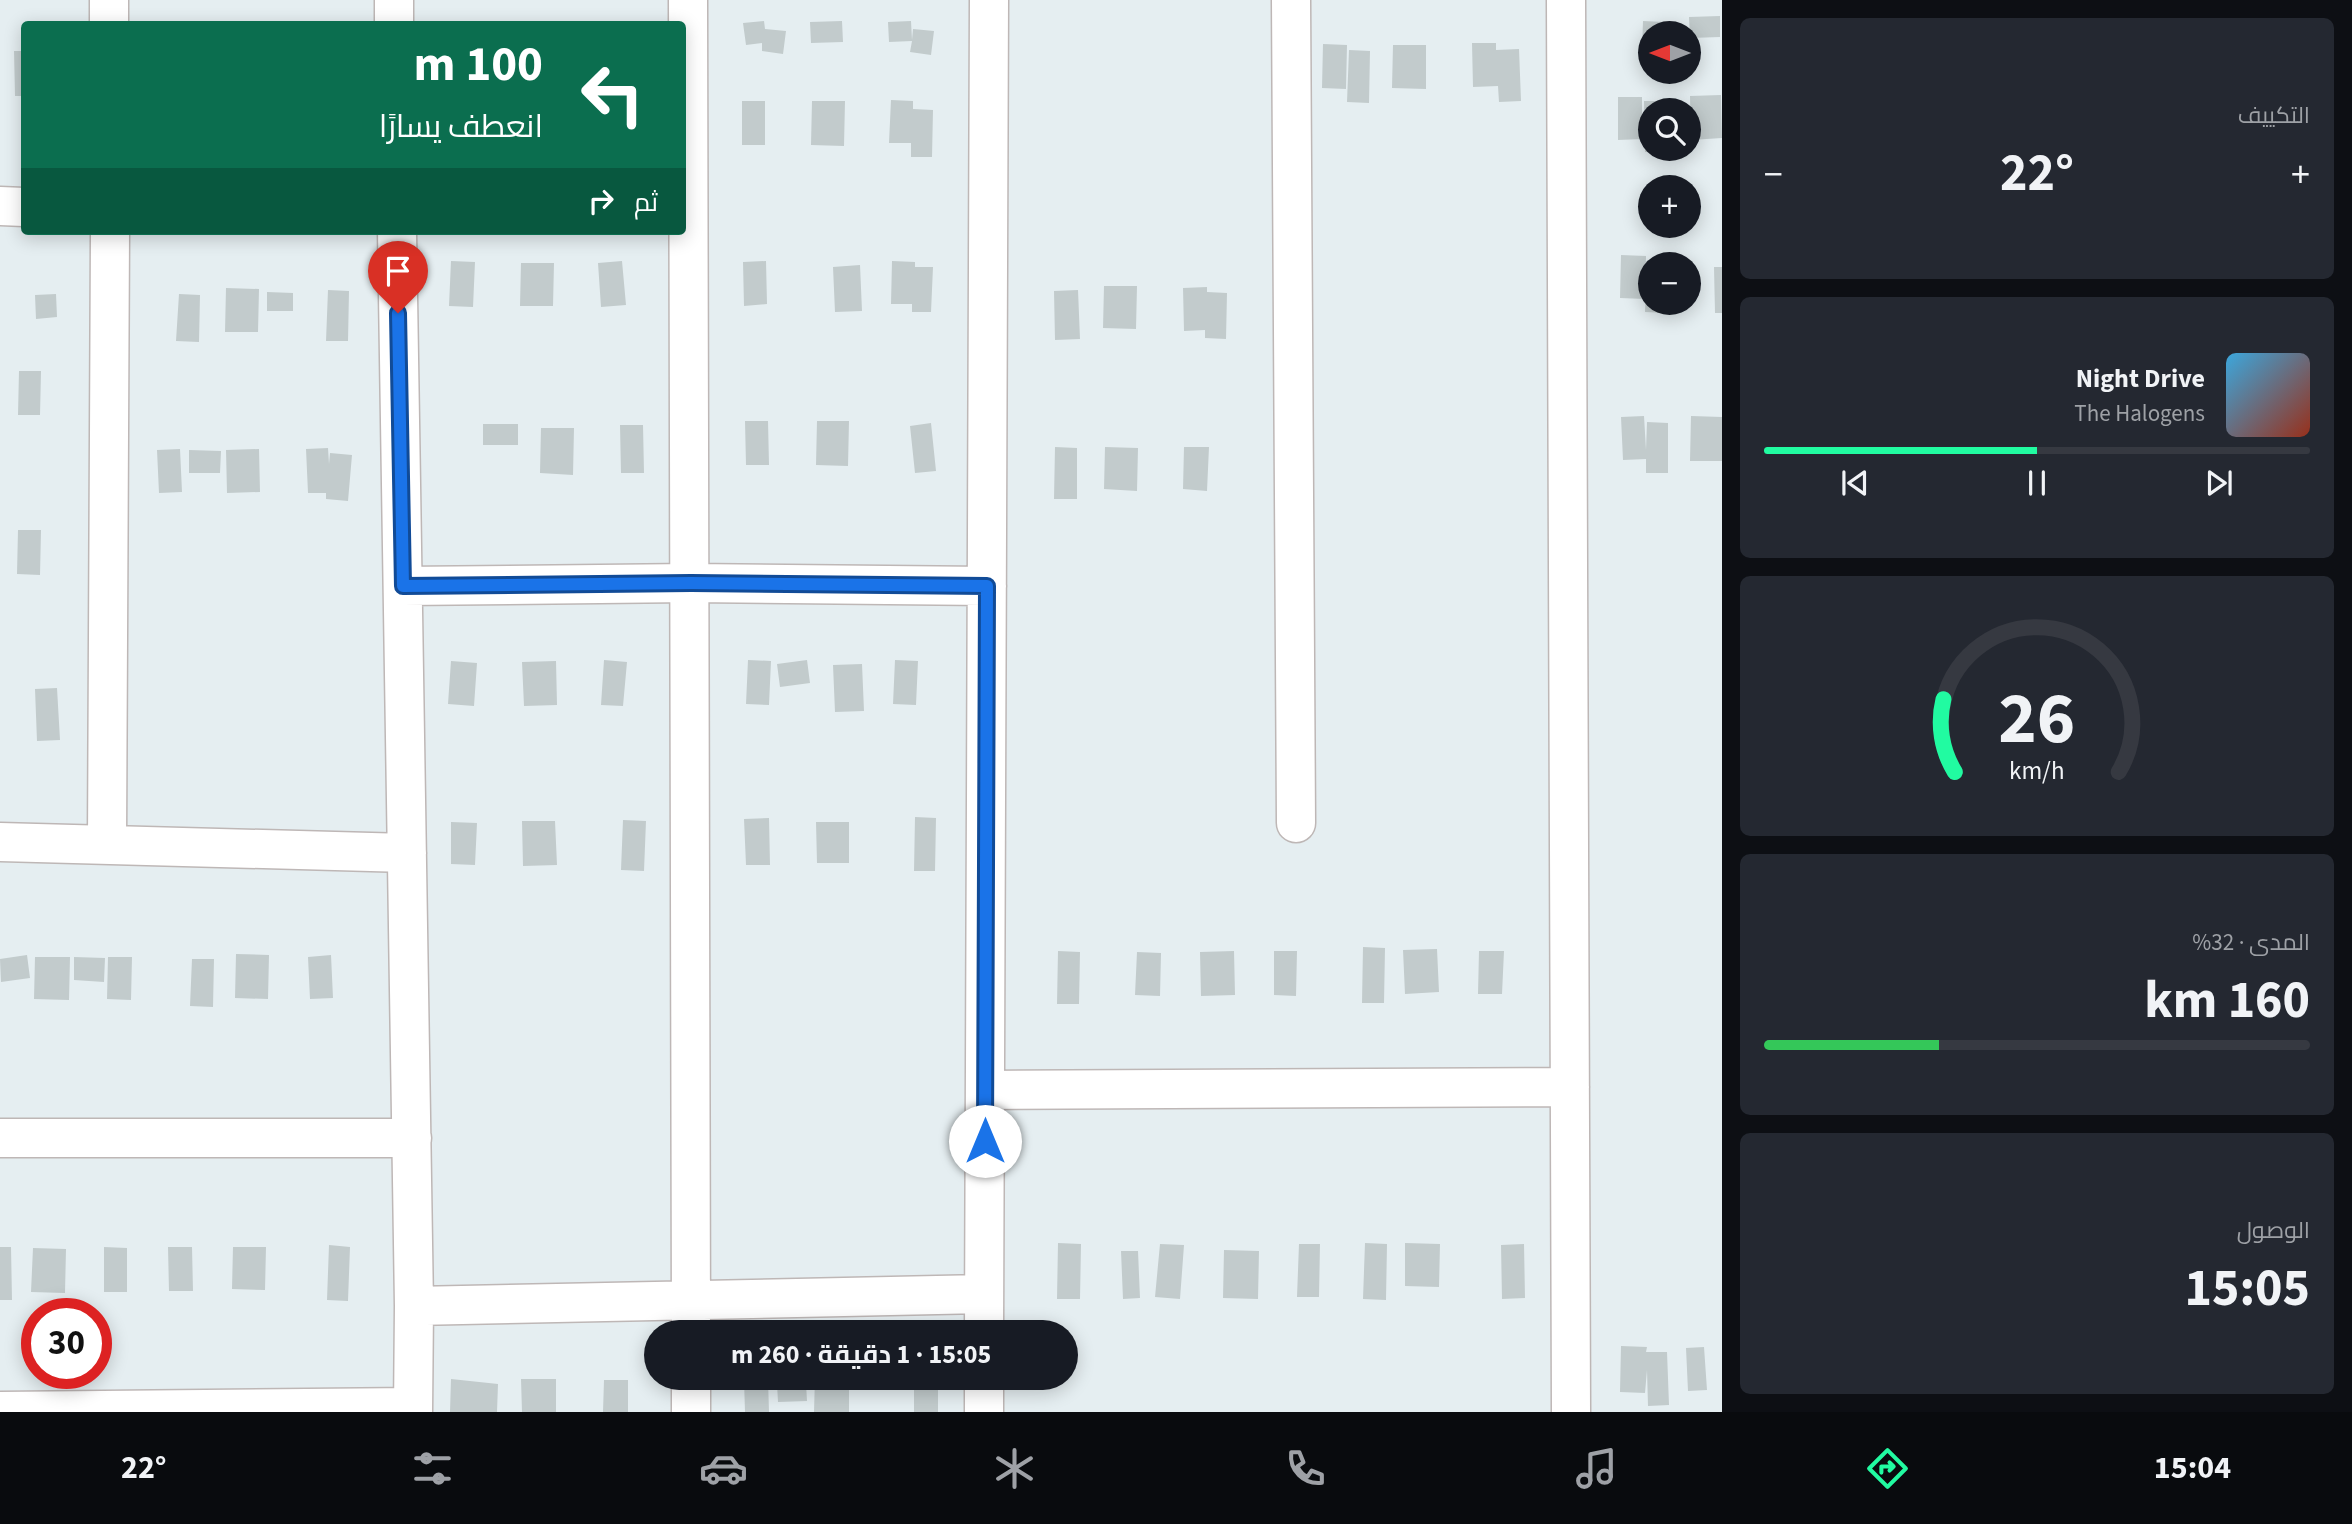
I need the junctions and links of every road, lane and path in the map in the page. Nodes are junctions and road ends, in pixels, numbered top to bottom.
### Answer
1 (109, 0) edge
2 (394, 0) edge
3 (688, 0) edge
4 (989, 0) edge
5 (1291, 0) edge
6 (1566, 0) edge
7 (109, 21) edge
8 (394, 21) edge
9 (0, 206) edge
10 (21, 207) edge
11 (110, 235) edge
12 (397, 235) edge
13 (691, 583) junction
14 (403, 586) junction
15 (987, 586) junction
16 (1296, 823) dead end
17 (0, 842) edge
18 (107, 844) junction
19 (407, 853) junction
20 (1570, 1087) junction
21 (985, 1090) junction
22 (0, 1138) edge
23 (412, 1138) junction
24 (984, 1294) junction
25 (414, 1306) junction
26 (691, 1316) edge
27 (984, 1320) edge
28 (691, 1390) edge
29 (984, 1390) edge
30 (413, 1410) edge
31 (0, 1411) edge
32 (114, 1411) edge
33 (691, 1412) edge
34 (984, 1412) edge
35 (1571, 1412) edge

1 - 7 street
2 - 8 street
3 - 13 street
4 - 15 street
5 - 16 street
6 - 20 street
9 - 10 street
11 - 18 street
12 - 14 street
13 - 14 street
13 - 15 street
13 - 26 street
14 - 19 street
15 - 21 street
17 - 18 street
18 - 19 street
19 - 23 street
20 - 21 street
20 - 35 street
21 - 24 street
22 - 23 street
23 - 25 street
24 - 26 street
24 - 27 street
25 - 26 street
25 - 30 street
28 - 33 street
29 - 34 street
30 - 32 street
31 - 32 street

